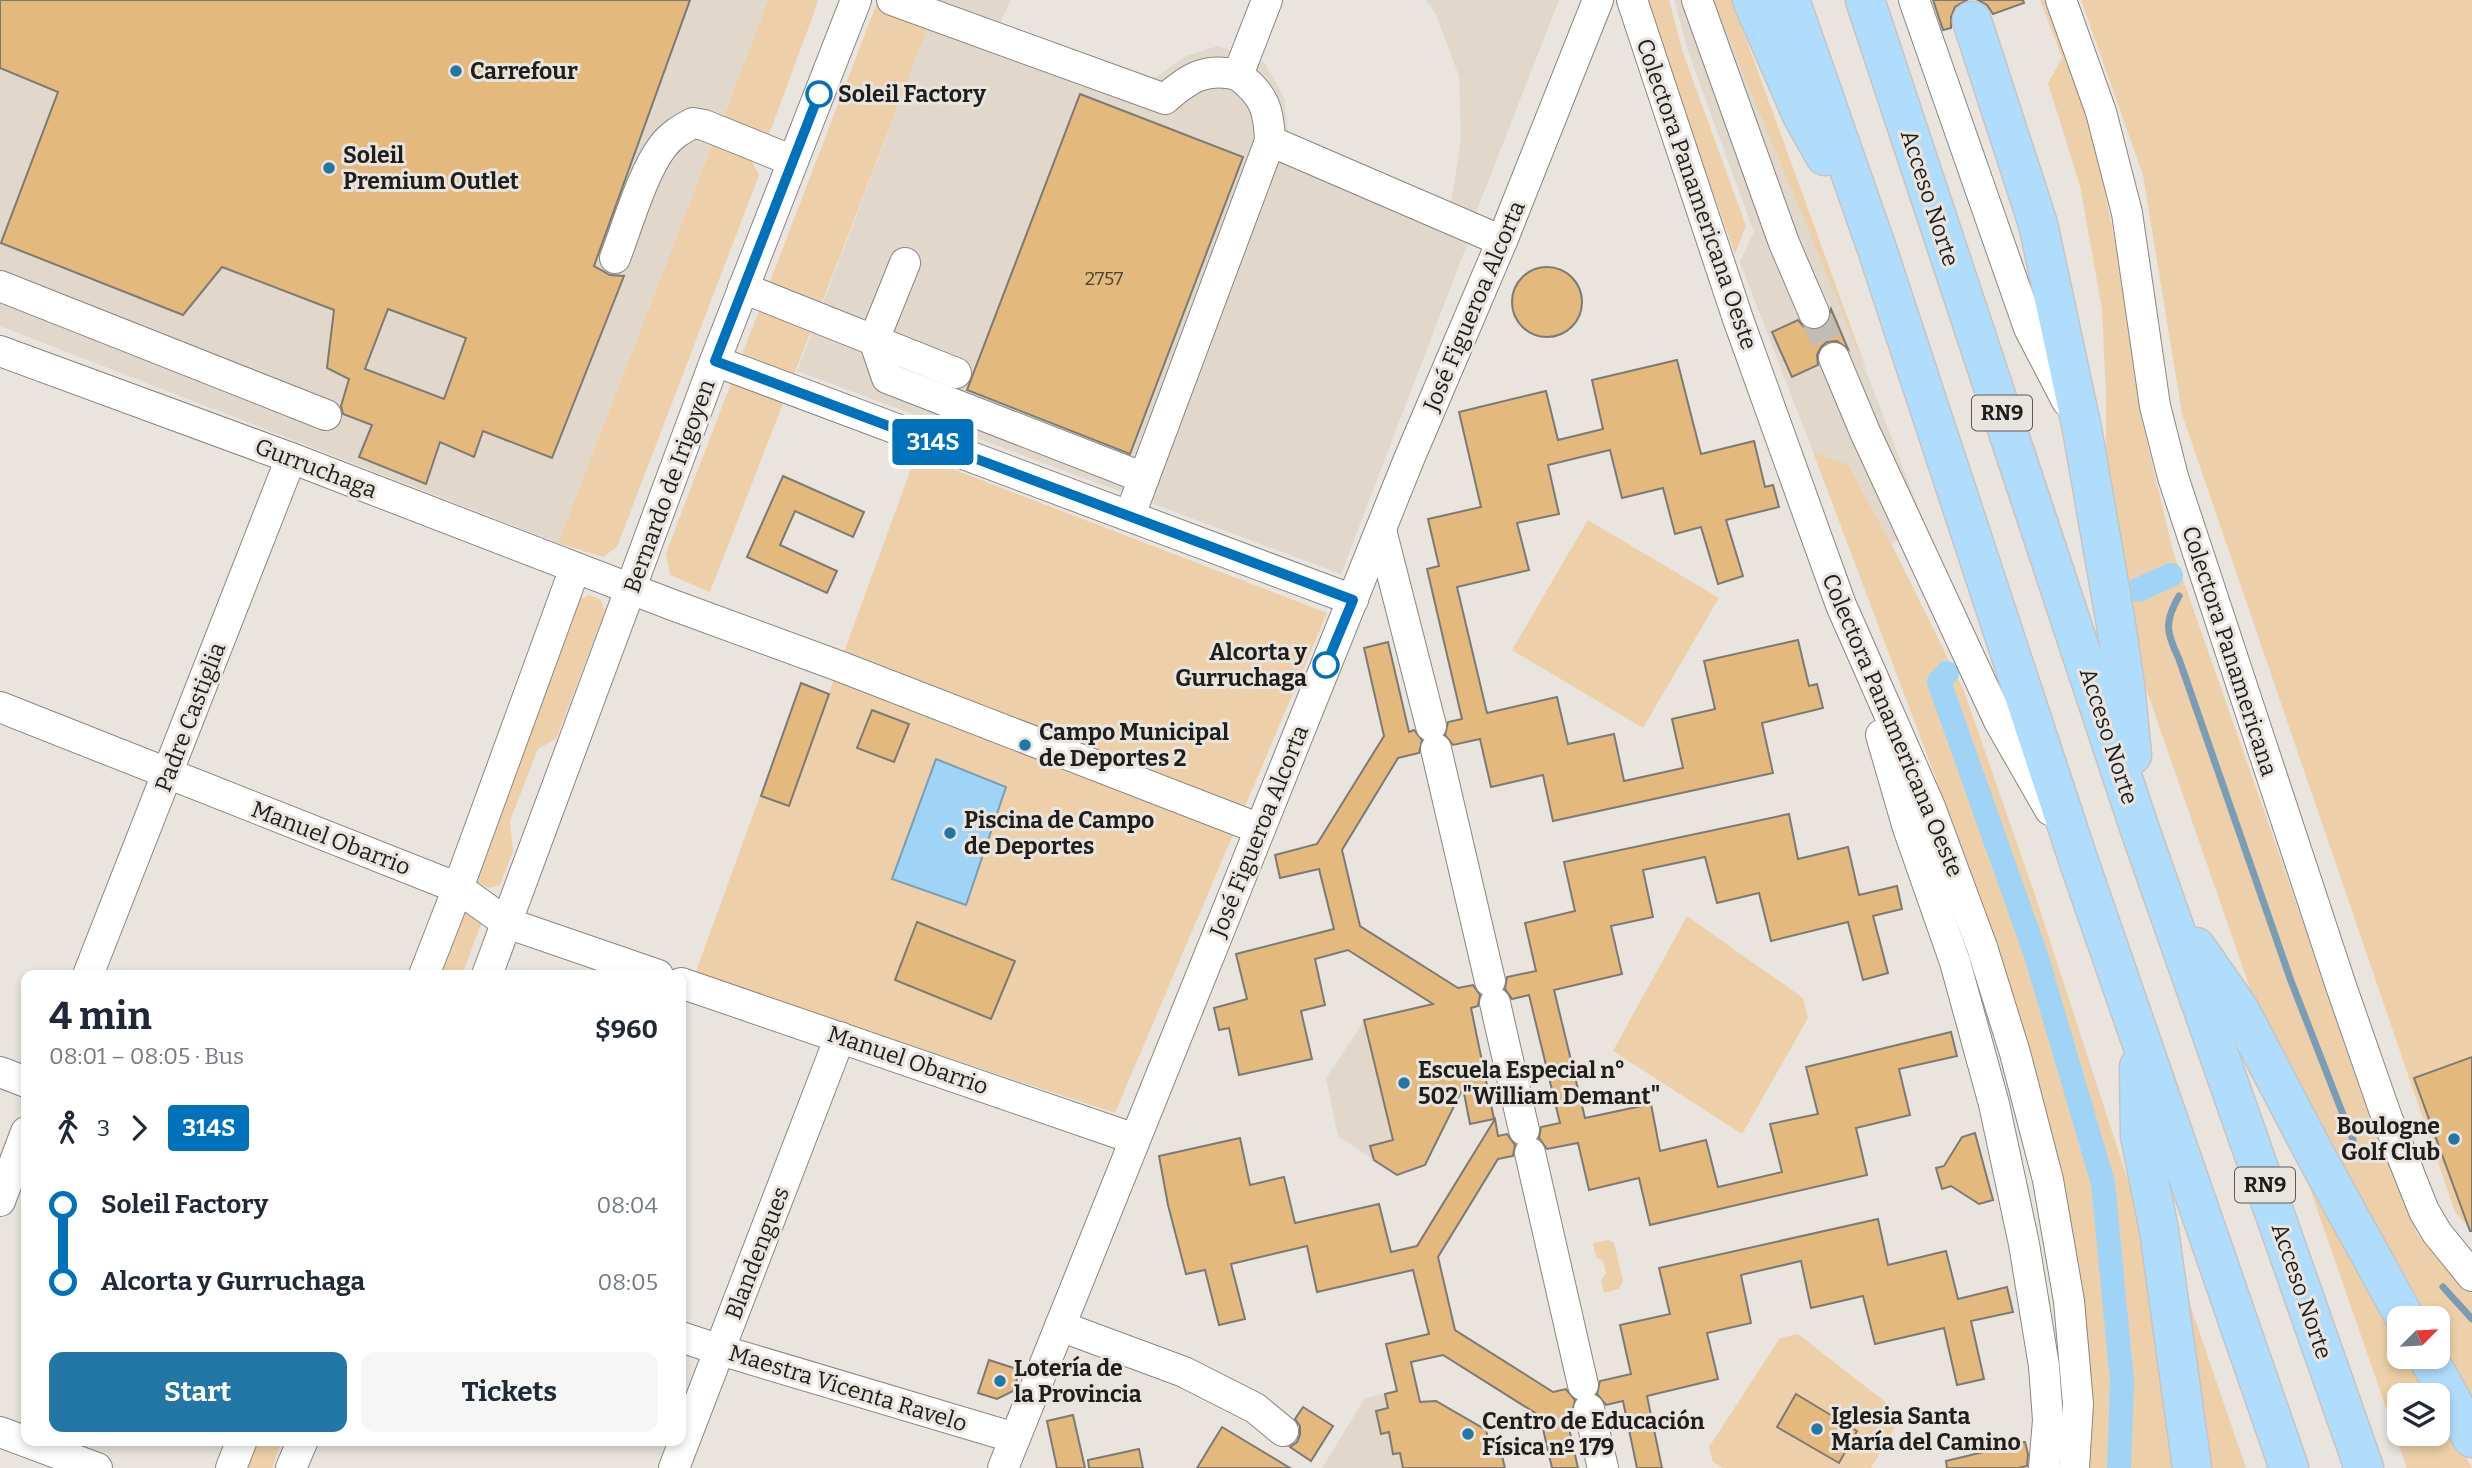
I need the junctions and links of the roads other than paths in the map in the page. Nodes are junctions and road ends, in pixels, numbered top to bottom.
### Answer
1 (856, 0) edge
2 (892, 0) edge
3 (1267, 0) edge
4 (1598, 0) edge
5 (1632, 0) edge
6 (1697, 0) edge
7 (1752, 0) edge
8 (1790, 0) edge
9 (1865, 0) edge
10 (1914, 0) edge
11 (2061, 0) edge
12 (1972, 21) dead end
13 (1238, 75) junction
14 (1270, 141) junction
15 (793, 161) junction
16 (1502, 241) junction
17 (1877, 249) junction
18 (615, 258) dead end
19 (905, 263) dead end
20 (0, 286) edge
21 (743, 288) junction
22 (1814, 313) tunnel mouth
23 (874, 340) junction
24 (0, 351) edge
25 (1834, 358) tunnel mouth
26 (715, 361) junction
27 (956, 373) dead end
28 (326, 415) dead end
29 (2082, 429) junction
30 (291, 458) junction
31 (1144, 478) junction
32 (1130, 515) junction
33 (1381, 530) junction
34 (575, 568) junction
35 (631, 588) junction
36 (1353, 600) junction
37 (1851, 630) junction
38 (0, 707) edge
39 (168, 775) junction
40 (2139, 827) junction
41 (1260, 829) junction
42 (2079, 862) junction
43 (458, 888) junction
44 (2165, 901) junction
45 (507, 923) junction
46 (90, 970) edge
47 (426, 970) edge
48 (489, 970) edge
49 (643, 970) edge
50 (686, 984) edge
51 (2138, 1034) junction
52 (840, 1037) junction
53 (0, 1072) edge
54 (21, 1080) edge
55 (1135, 1139) junction
56 (21, 1145) edge
57 (0, 1201) edge
58 (2468, 1271) edge
59 (2399, 1306) edge
60 (1060, 1326) junction
61 (686, 1339) edge
62 (719, 1350) junction
63 (2434, 1369) edge
64 (1283, 1431) dead end
65 (0, 1432) edge
66 (686, 1437) edge
67 (1015, 1438) junction
68 (2472, 1438) edge
69 (21, 1440) edge
70 (38, 1446) edge
71 (240, 1446) edge
72 (300, 1446) edge
73 (682, 1446) edge
74 (97, 1468) edge
75 (231, 1468) edge
76 (291, 1468) edge
77 (674, 1468) edge
78 (1003, 1468) edge
79 (1602, 1468) edge
80 (2044, 1468) edge
81 (2074, 1468) edge
82 (2192, 1468) edge
83 (2289, 1468) edge
84 (2364, 1468) edge

1 - 15 street, Bernardo de Irigoyen
2 - 13 street
3 - 13 street
4 - 16 street, José Figueroa Alcorta
5 - 37 street, Colectora Panamericana Oeste
6 - 22 street
7 - 17 highway
8 - 17 highway, RN9
9 - 40 highway, Acceso Norte / RN9
10 - 29 street
11 - 58 street, Colectora Panamericana
12 - 29 highway
13 - 14 street
14 - 16 street
14 - 31 street
15 - 18 street
15 - 21 street, Bernardo de Irigoyen
16 - 33 street, José Figueroa Alcorta
17 - 42 highway, RN9
19 - 23 street
20 - 28 street
21 - 23 street
21 - 26 street, Bernardo de Irigoyen
23 - 27 street
23 - 31 street
24 - 30 street, Gurruchaga
25 - 42 street
26 - 32 street
26 - 35 street, Bernardo de Irigoyen
29 - 40 highway
30 - 34 street, Gurruchaga
30 - 39 street, Padre Castiglia
31 - 32 street
32 - 36 street
33 - 36 street, José Figueroa Alcorta
33 - 79 street
34 - 35 street, Gurruchaga
34 - 43 street
35 - 41 street, Gurruchaga
35 - 45 street, Bernardo de Irigoyen
36 - 41 street, José Figueroa Alcorta
37 - 80 street
37 - 81 street, Colectora Panamericana Oeste
38 - 39 street, Manuel Obarrio
39 - 43 street, Manuel Obarrio
39 - 46 street, Padre Castiglia
40 - 44 highway, Acceso Norte / RN9
41 - 55 street, José Figueroa Alcorta
42 - 51 highway, RN9
43 - 45 street, Manuel Obarrio
43 - 47 street
44 - 59 highway
44 - 84 highway, Acceso Norte / RN9
45 - 48 street, Bernardo de Irigoyen
45 - 49 street, Manuel Obarrio
50 - 52 street, Manuel Obarrio
51 - 82 highway
51 - 83 highway, RN9
52 - 55 street, Manuel Obarrio
52 - 62 street, Blandengues
53 - 54 street
55 - 60 street, José Figueroa Alcorta
56 - 57 street
60 - 64 street
60 - 67 street, José Figueroa Alcorta
61 - 62 street, Maestra Vicenta Ravelo
62 - 66 street, Blandengues
62 - 67 street, Maestra Vicenta Ravelo
63 - 68 highway
65 - 69 street
67 - 78 street, José Figueroa Alcorta
70 - 74 street
71 - 75 street
72 - 76 street
73 - 77 street, Blandengues

